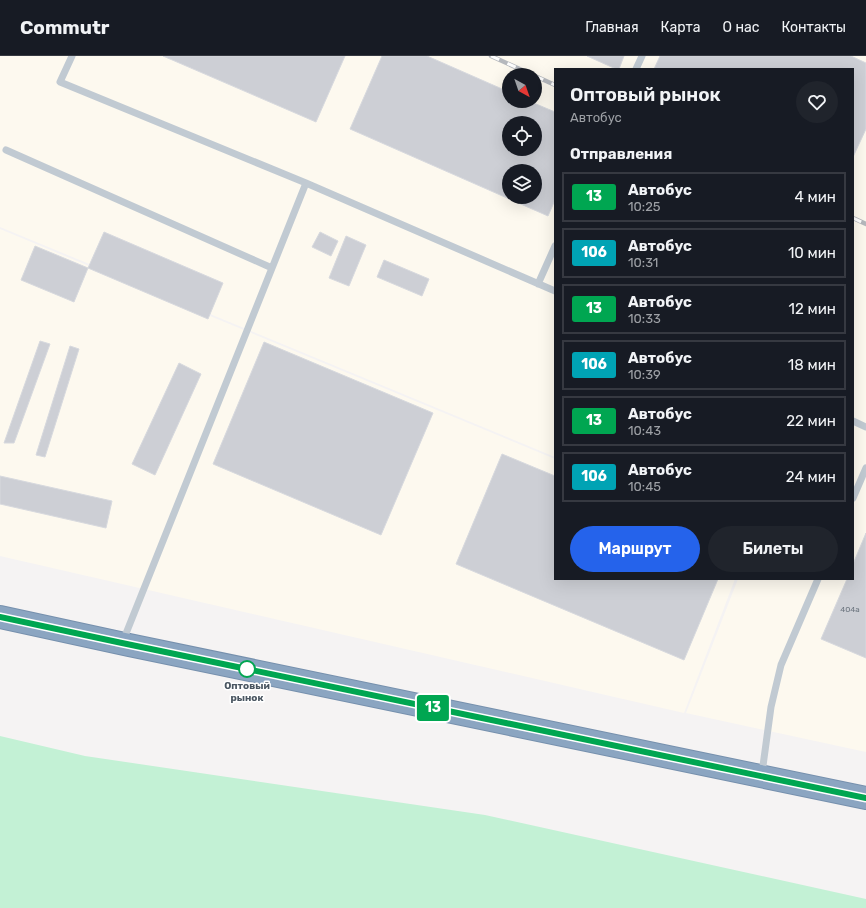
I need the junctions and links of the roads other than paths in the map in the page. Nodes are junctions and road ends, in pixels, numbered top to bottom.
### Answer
1 (72, 56) edge
2 (642, 56) edge
3 (636, 68) edge
4 (6, 150) dead end
5 (306, 183) junction
6 (554, 248) edge
7 (272, 268) junction
8 (538, 284) junction
9 (554, 292) edge
10 (854, 421) edge
11 (866, 426) edge
12 (866, 468) edge
13 (854, 496) edge
14 (818, 580) edge
15 (0, 617) edge
16 (122, 643) junction
17 (761, 776) junction
18 (866, 798) edge

1 - 5 lane
2 - 3 lane
4 - 7 lane
5 - 7 lane
5 - 8 lane
6 - 8 lane
7 - 16 lane
8 - 9 lane
10 - 11 lane
12 - 13 lane
14 - 17 lane
15 - 16 highway
16 - 17 highway
17 - 18 highway

